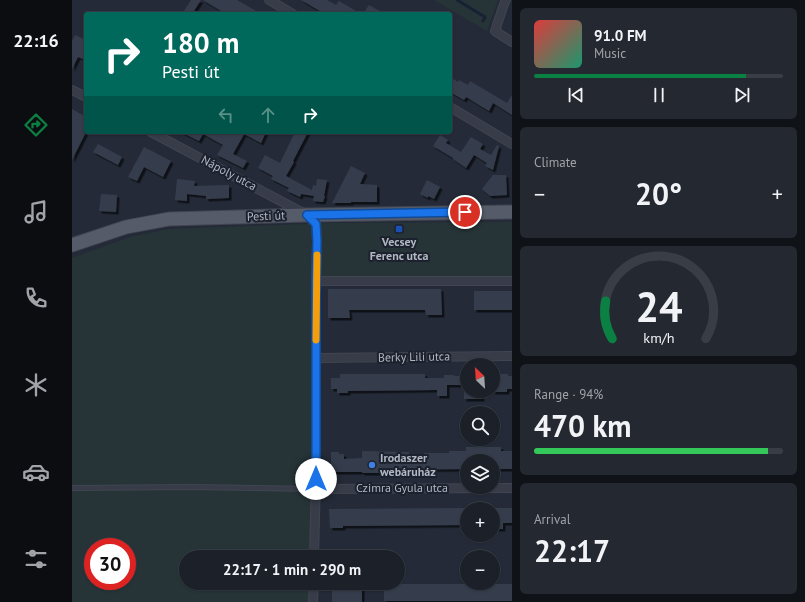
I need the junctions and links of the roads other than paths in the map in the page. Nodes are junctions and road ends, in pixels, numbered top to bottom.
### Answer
1 (269, 0) edge
2 (506, 0) edge
3 (290, 12) edge
4 (512, 42) edge
5 (72, 90) edge
6 (84, 96) edge
7 (452, 108) edge
8 (155, 134) edge
9 (512, 144) edge
10 (512, 212) edge
11 (307, 215) junction
12 (74, 242) edge
13 (316, 281) junction
14 (512, 281) edge
15 (512, 356) edge
16 (316, 358) junction
17 (72, 488) edge
18 (512, 488) edge
19 (316, 489) junction
20 (314, 550) edge
21 (314, 590) edge
22 (313, 602) edge

1 - 3 street
2 - 4 street
5 - 6 street
7 - 9 street
8 - 11 street, Nápoly utca
10 - 11 main road, Pesti út
11 - 12 main road, Pesti út
11 - 13 street
13 - 14 street
13 - 16 street
15 - 16 street, Berky Lili utca
16 - 19 street
17 - 19 lane
18 - 19 street, Czimra Gyula utca
19 - 20 street
21 - 22 street

